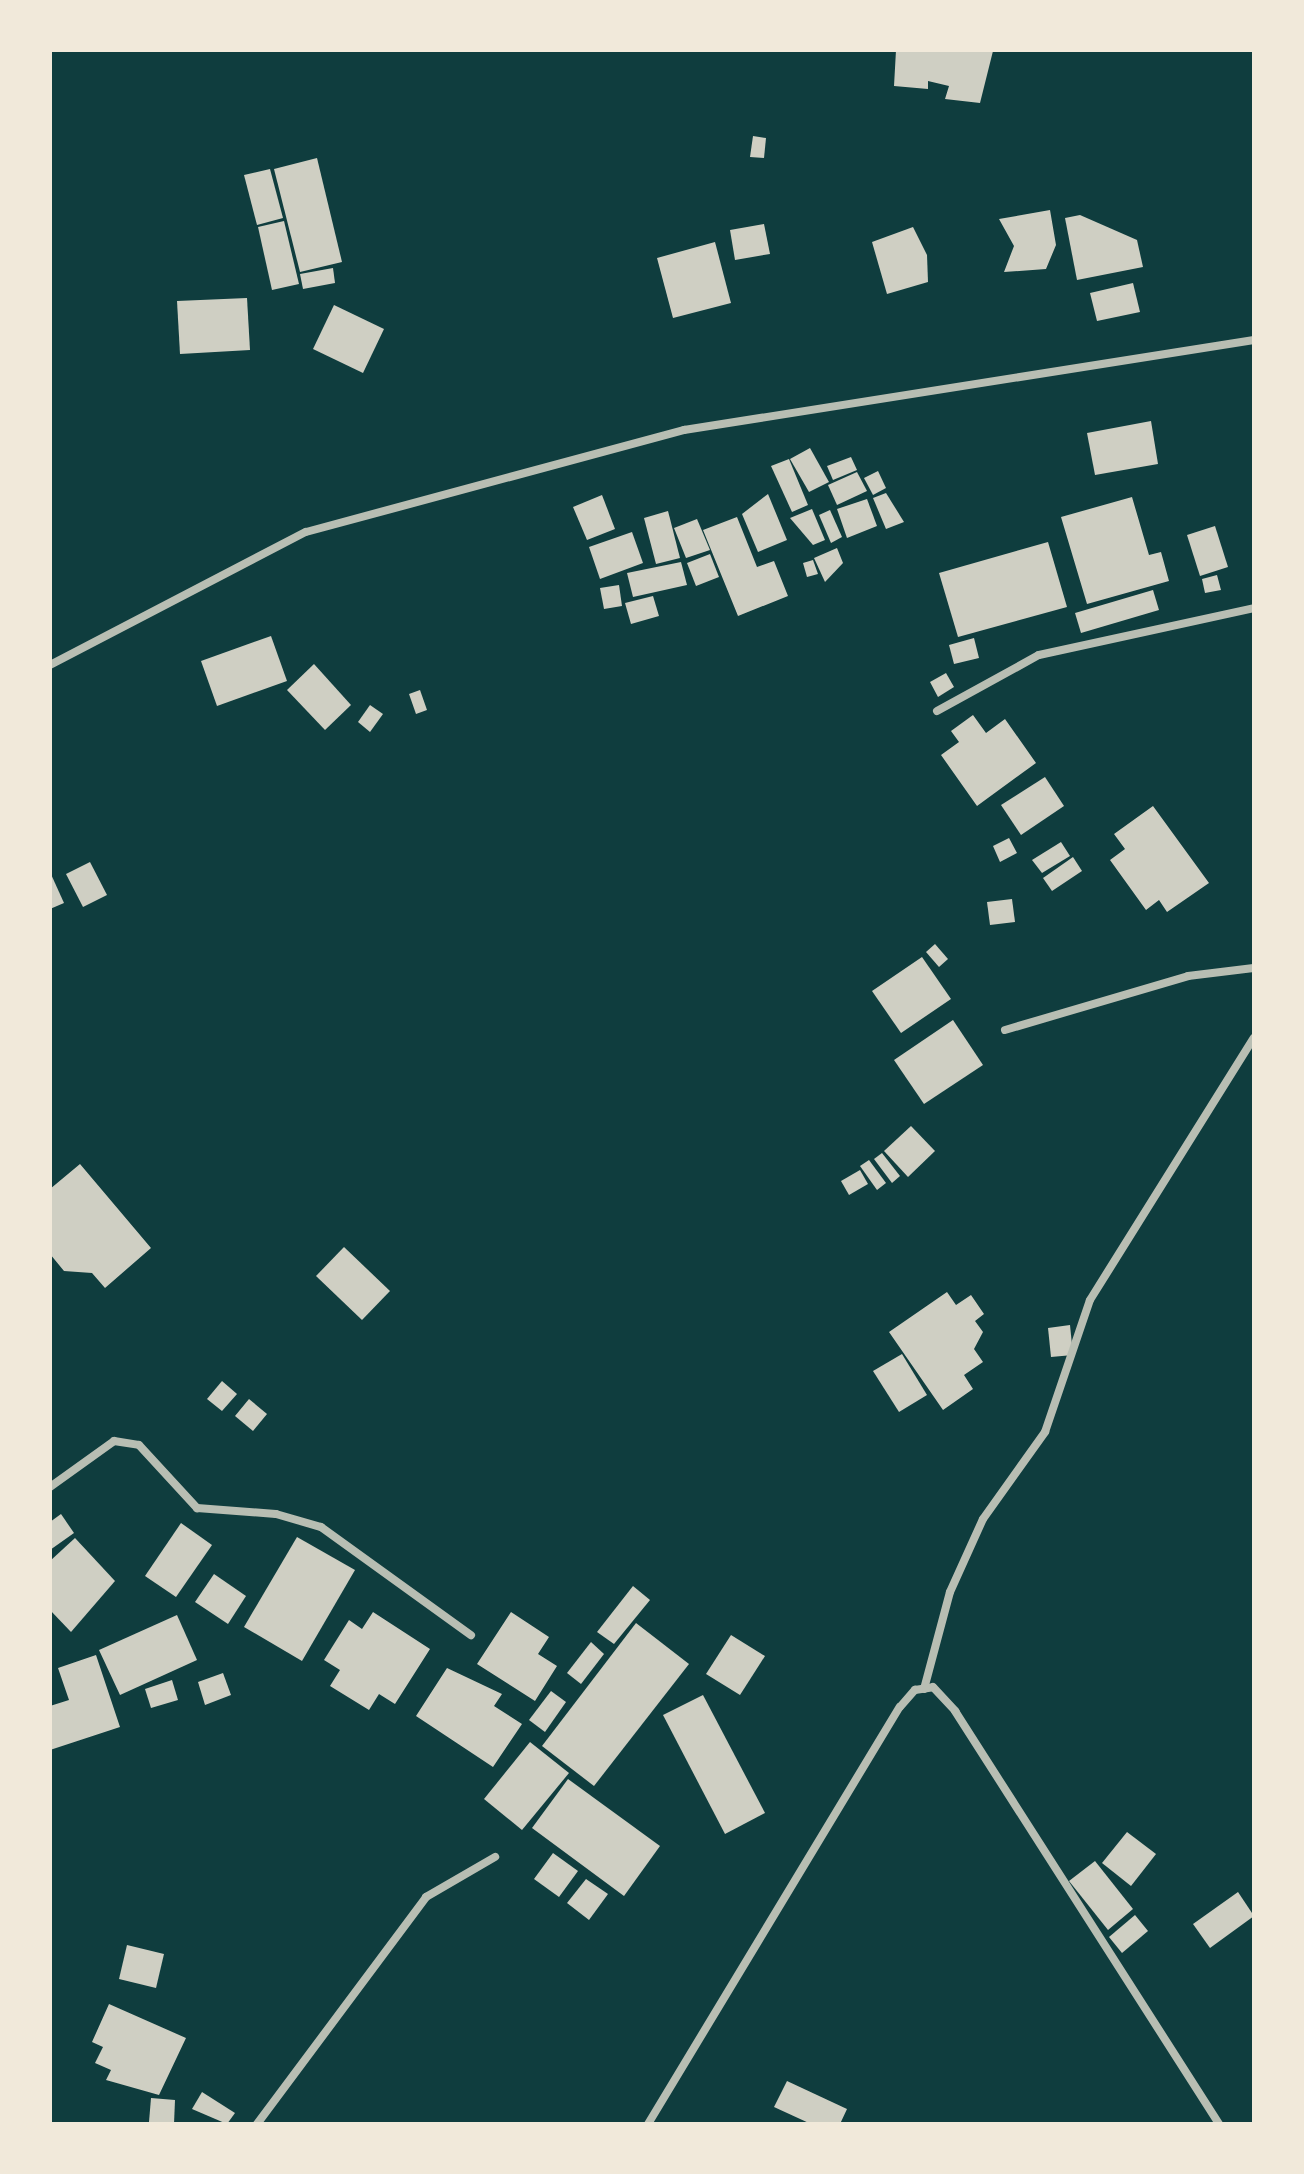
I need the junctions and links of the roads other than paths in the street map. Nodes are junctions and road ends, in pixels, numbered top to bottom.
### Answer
1 (1254, 340) edge
2 (1254, 608) edge
3 (50, 665) edge
4 (937, 711) dead end
5 (1254, 968) edge
6 (1005, 1030) dead end
7 (1254, 1038) edge
8 (50, 1487) edge
9 (471, 1635) dead end
10 (924, 1689) junction
11 (495, 1857) dead end
12 (257, 2124) edge
13 (648, 2124) edge
14 (1219, 2124) edge

1 - 3 street
2 - 4 street
5 - 6 street
7 - 10 street
8 - 9 street
10 - 13 street
10 - 14 street
11 - 12 street

